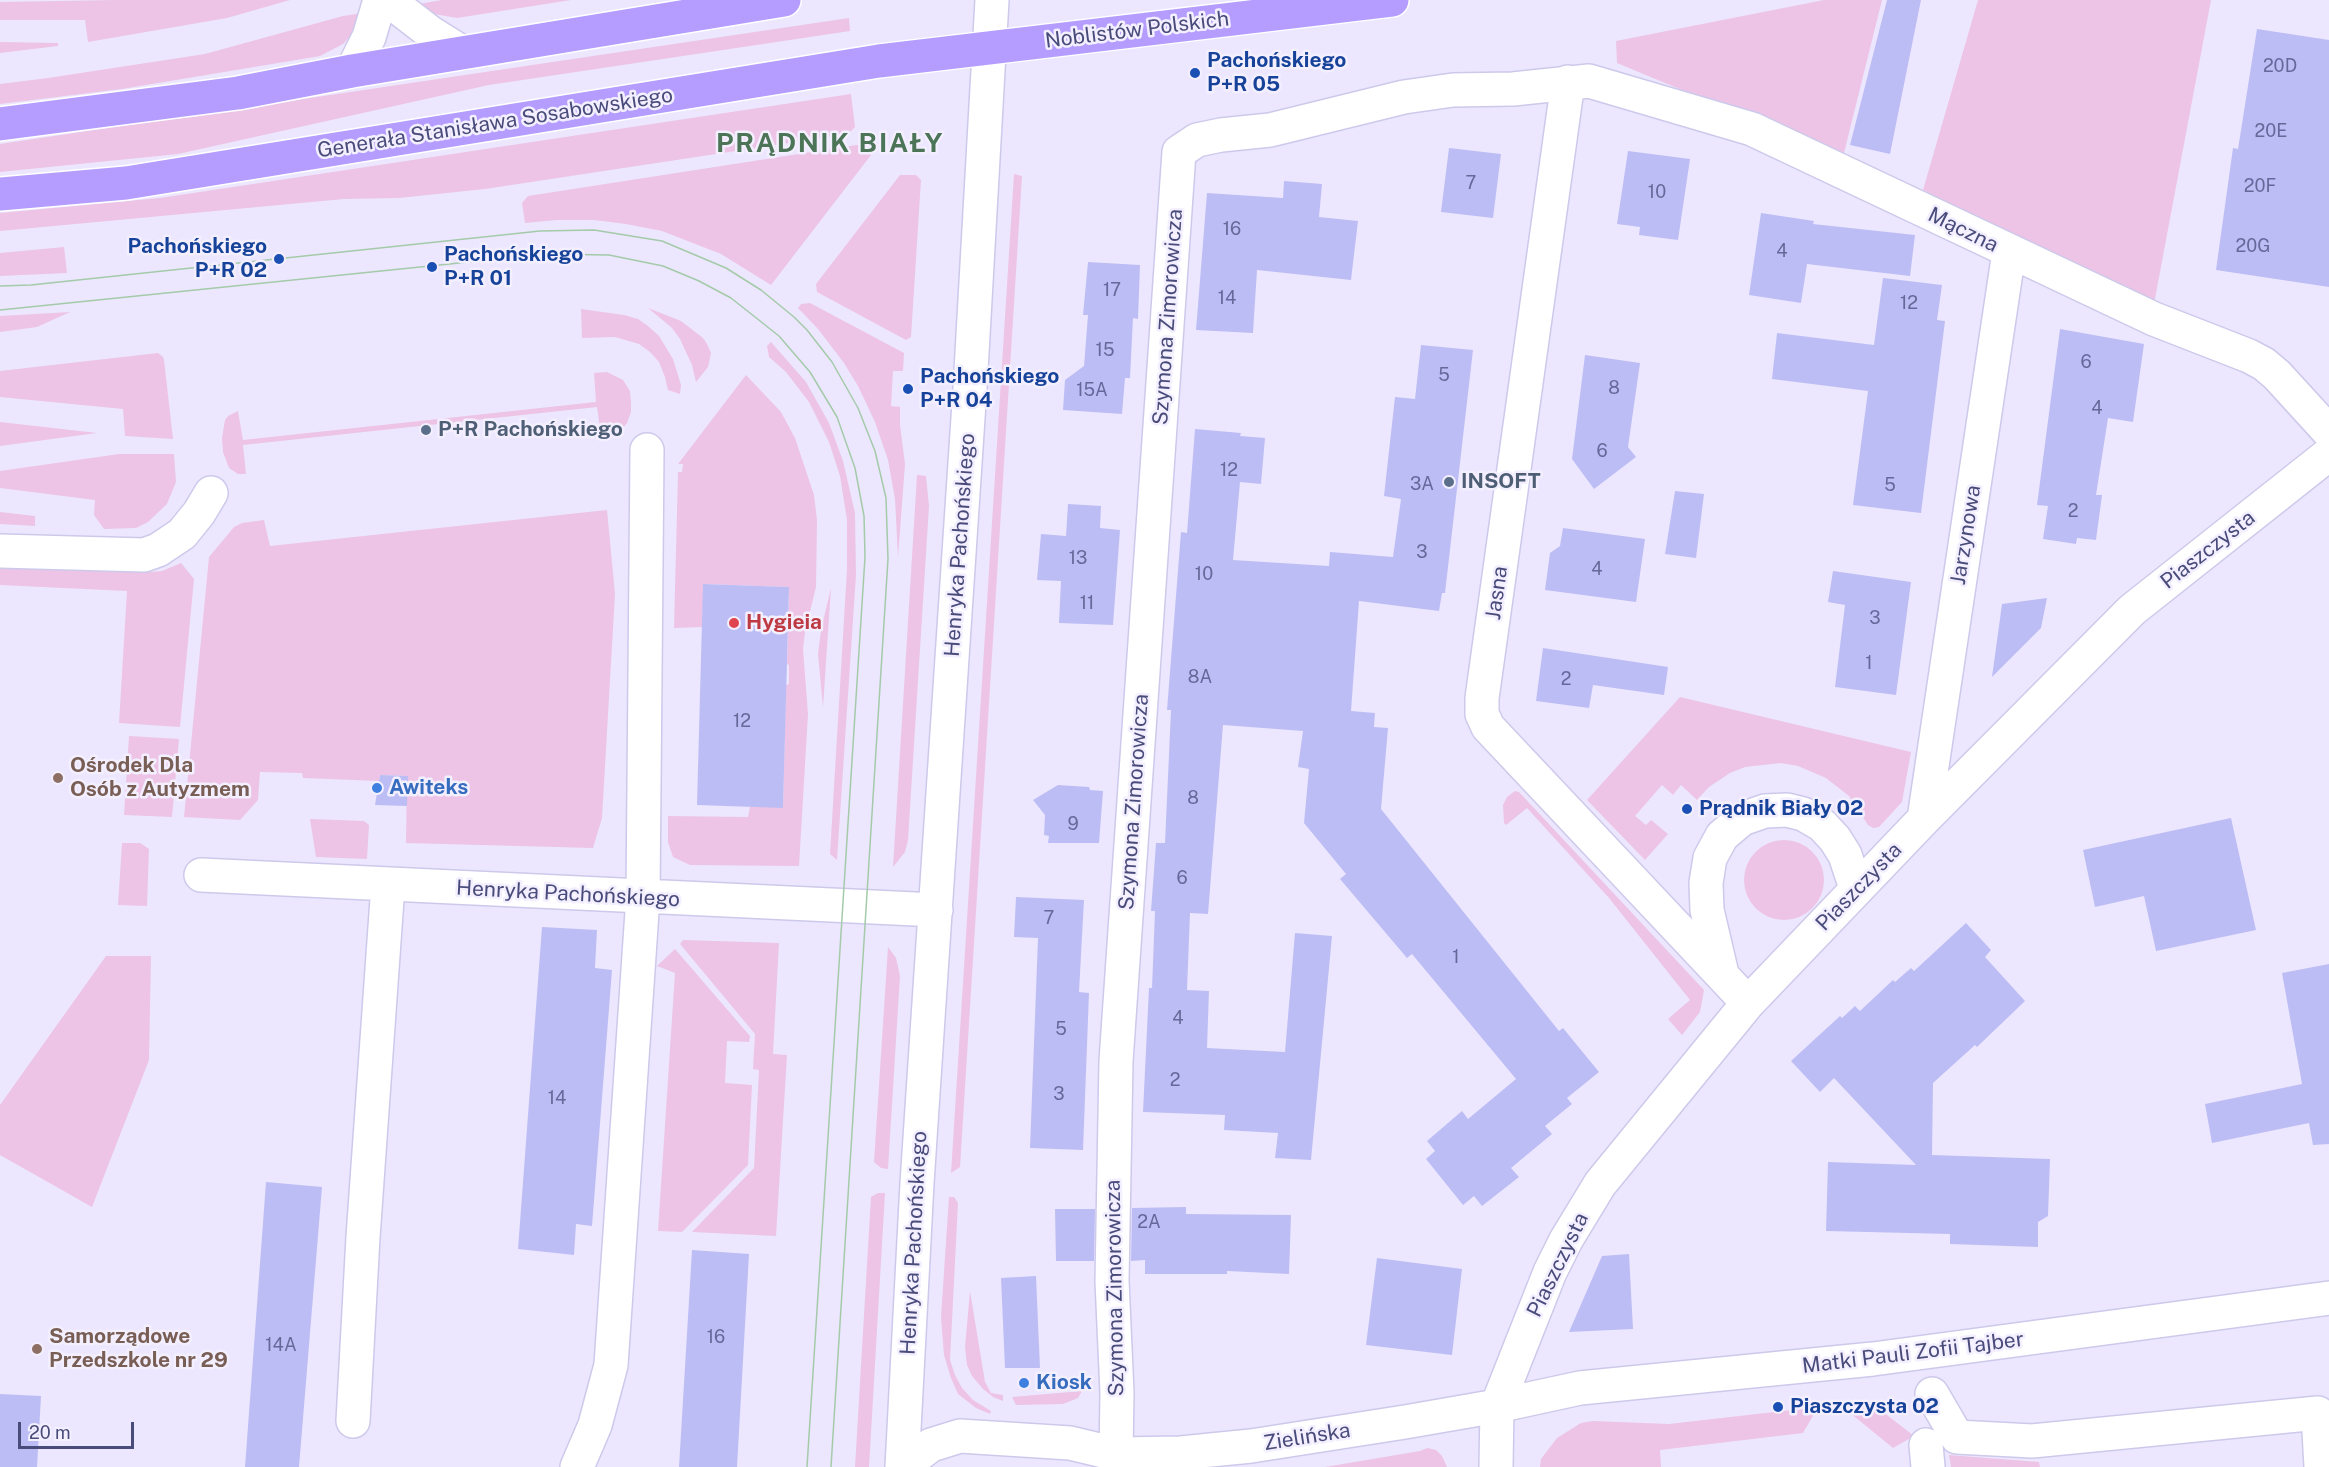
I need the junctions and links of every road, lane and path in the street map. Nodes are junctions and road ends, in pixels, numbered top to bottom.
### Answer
1 (380, 0) edge
2 (388, 0) edge
3 (784, 0) edge
4 (992, 0) edge
5 (1392, 0) edge
6 (989, 47) junction
7 (463, 53) junction
8 (352, 71) junction
9 (1568, 82) junction
10 (0, 124) edge
11 (1179, 152) joint
12 (0, 194) edge
13 (2009, 252) junction
14 (2329, 432) edge
15 (646, 450) dead end
16 (2329, 454) edge
17 (211, 493) dead end
18 (0, 551) edge
19 (1924, 819) junction
20 (201, 875) dead end
21 (388, 885) junction
22 (1856, 888) junction
23 (643, 897) junction
24 (936, 910) junction
25 (1722, 976) junction
26 (1748, 1004) junction
27 (2329, 1298) edge
28 (1932, 1394) dead end
29 (1497, 1406) junction
30 (353, 1421) dead end
31 (1105, 1460) edge
32 (577, 1467) edge
33 (902, 1467) edge
34 (1496, 1467) edge
35 (2321, 1467) edge

1 - 8 street
2 - 7 street
3 - 7 main road
4 - 6 street, Henryka Pachońskiego
5 - 6 main road, Noblistów Polskich
6 - 12 main road, Generała Stanisława Sosabowskiego
6 - 24 street, Henryka Pachońskiego
7 - 8 main road
8 - 10 main road
9 - 11 street, Mączna
9 - 13 street, Mączna
9 - 25 street, Jasna
11 - 31 street, Szymona Zimorowicza
13 - 14 street, Mączna
13 - 19 street, Jarzynowa
15 - 23 street
16 - 19 street, Piaszczysta
17 - 18 street
19 - 22 street, Piaszczysta
20 - 21 street, Henryka Pachońskiego
21 - 23 street, Henryka Pachońskiego
21 - 30 street
22 - 25 street
22 - 26 street, Piaszczysta
23 - 24 street, Henryka Pachońskiego
23 - 32 street
24 - 33 street, Henryka Pachońskiego
25 - 26 street, Jasna
26 - 29 street, Piaszczysta
27 - 29 street, Matki Pauli Zofii Tajber
28 - 35 street
29 - 31 street, Zielińska
29 - 34 street
31 - 33 street, Zielińska

